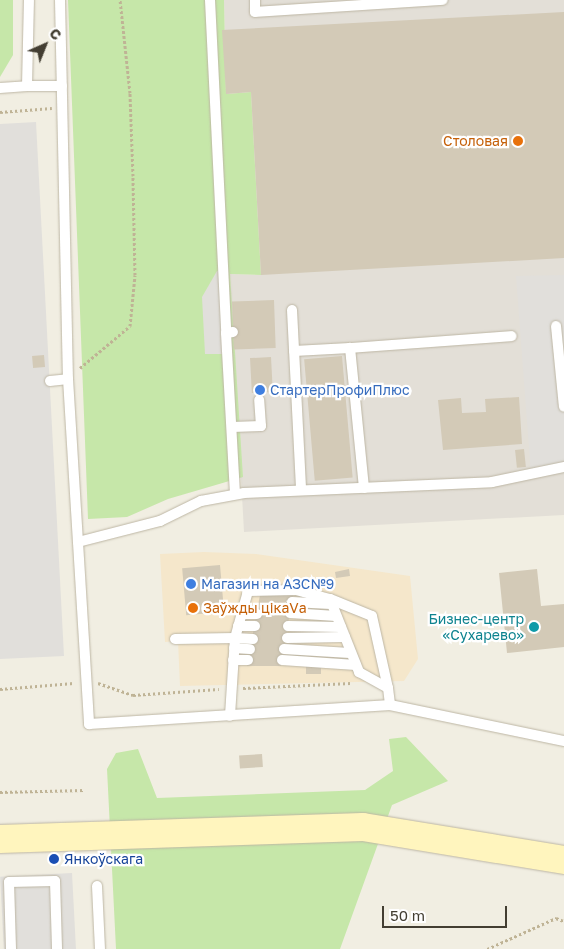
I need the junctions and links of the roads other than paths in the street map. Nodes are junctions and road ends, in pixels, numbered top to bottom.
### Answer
1 (29, 0) edge
2 (60, 0) edge
3 (210, 0) edge
4 (254, 0) edge
5 (443, 0) edge
6 (27, 86) junction
7 (62, 86) junction
8 (0, 88) edge
9 (292, 310) dead end
10 (556, 326) dead end
11 (512, 336) dead end
12 (350, 348) junction
13 (294, 351) junction
14 (68, 379) junction
15 (50, 382) dead end
16 (259, 400) dead end
17 (564, 407) edge
18 (232, 427) junction
19 (564, 467) edge
20 (364, 488) junction
21 (301, 490) junction
22 (236, 494) junction
23 (78, 542) junction
24 (292, 602) dead end
25 (331, 602) junction
26 (290, 613) dead end
27 (242, 614) junction
28 (257, 614) dead end
29 (336, 616) junction
30 (238, 626) junction
31 (255, 626) dead end
32 (288, 626) dead end
33 (343, 632) junction
34 (286, 638) dead end
35 (175, 639) dead end
36 (253, 639) dead end
37 (234, 643) junction
38 (284, 649) dead end
39 (350, 652) junction
40 (233, 660) junction
41 (282, 660) dead end
42 (356, 665) junction
43 (388, 688) junction
44 (390, 705) junction
45 (230, 716) junction
46 (564, 741) edge
47 (0, 839) edge
48 (564, 860) edge
49 (97, 886) dead end
50 (11, 949) edge
51 (57, 949) edge
52 (100, 949) edge

1 - 6 lane
2 - 7 lane
3 - 18 lane
4 - 5 lane
6 - 7 lane
6 - 8 lane
7 - 14 lane
9 - 13 lane
10 - 17 lane
11 - 12 lane
12 - 13 lane
12 - 20 lane
13 - 21 lane
14 - 15 lane
14 - 23 lane
16 - 18 lane
18 - 22 lane
19 - 20 lane
20 - 21 lane
21 - 22 lane
22 - 23 lane
23 - 45 lane
24 - 25 lane
25 - 27 lane
25 - 29 lane
25 - 43 lane
26 - 29 lane
27 - 28 lane
27 - 30 lane
29 - 33 lane
30 - 31 lane
30 - 37 lane
32 - 33 lane
33 - 34 lane
33 - 39 lane
35 - 37 lane
36 - 37 lane
37 - 40 lane
37 - 40 lane
38 - 39 lane
39 - 42 lane
40 - 45 lane
41 - 42 lane
42 - 43 lane
43 - 44 lane
44 - 45 lane
44 - 46 lane
47 - 48 main road
49 - 52 lane
50 - 51 lane

